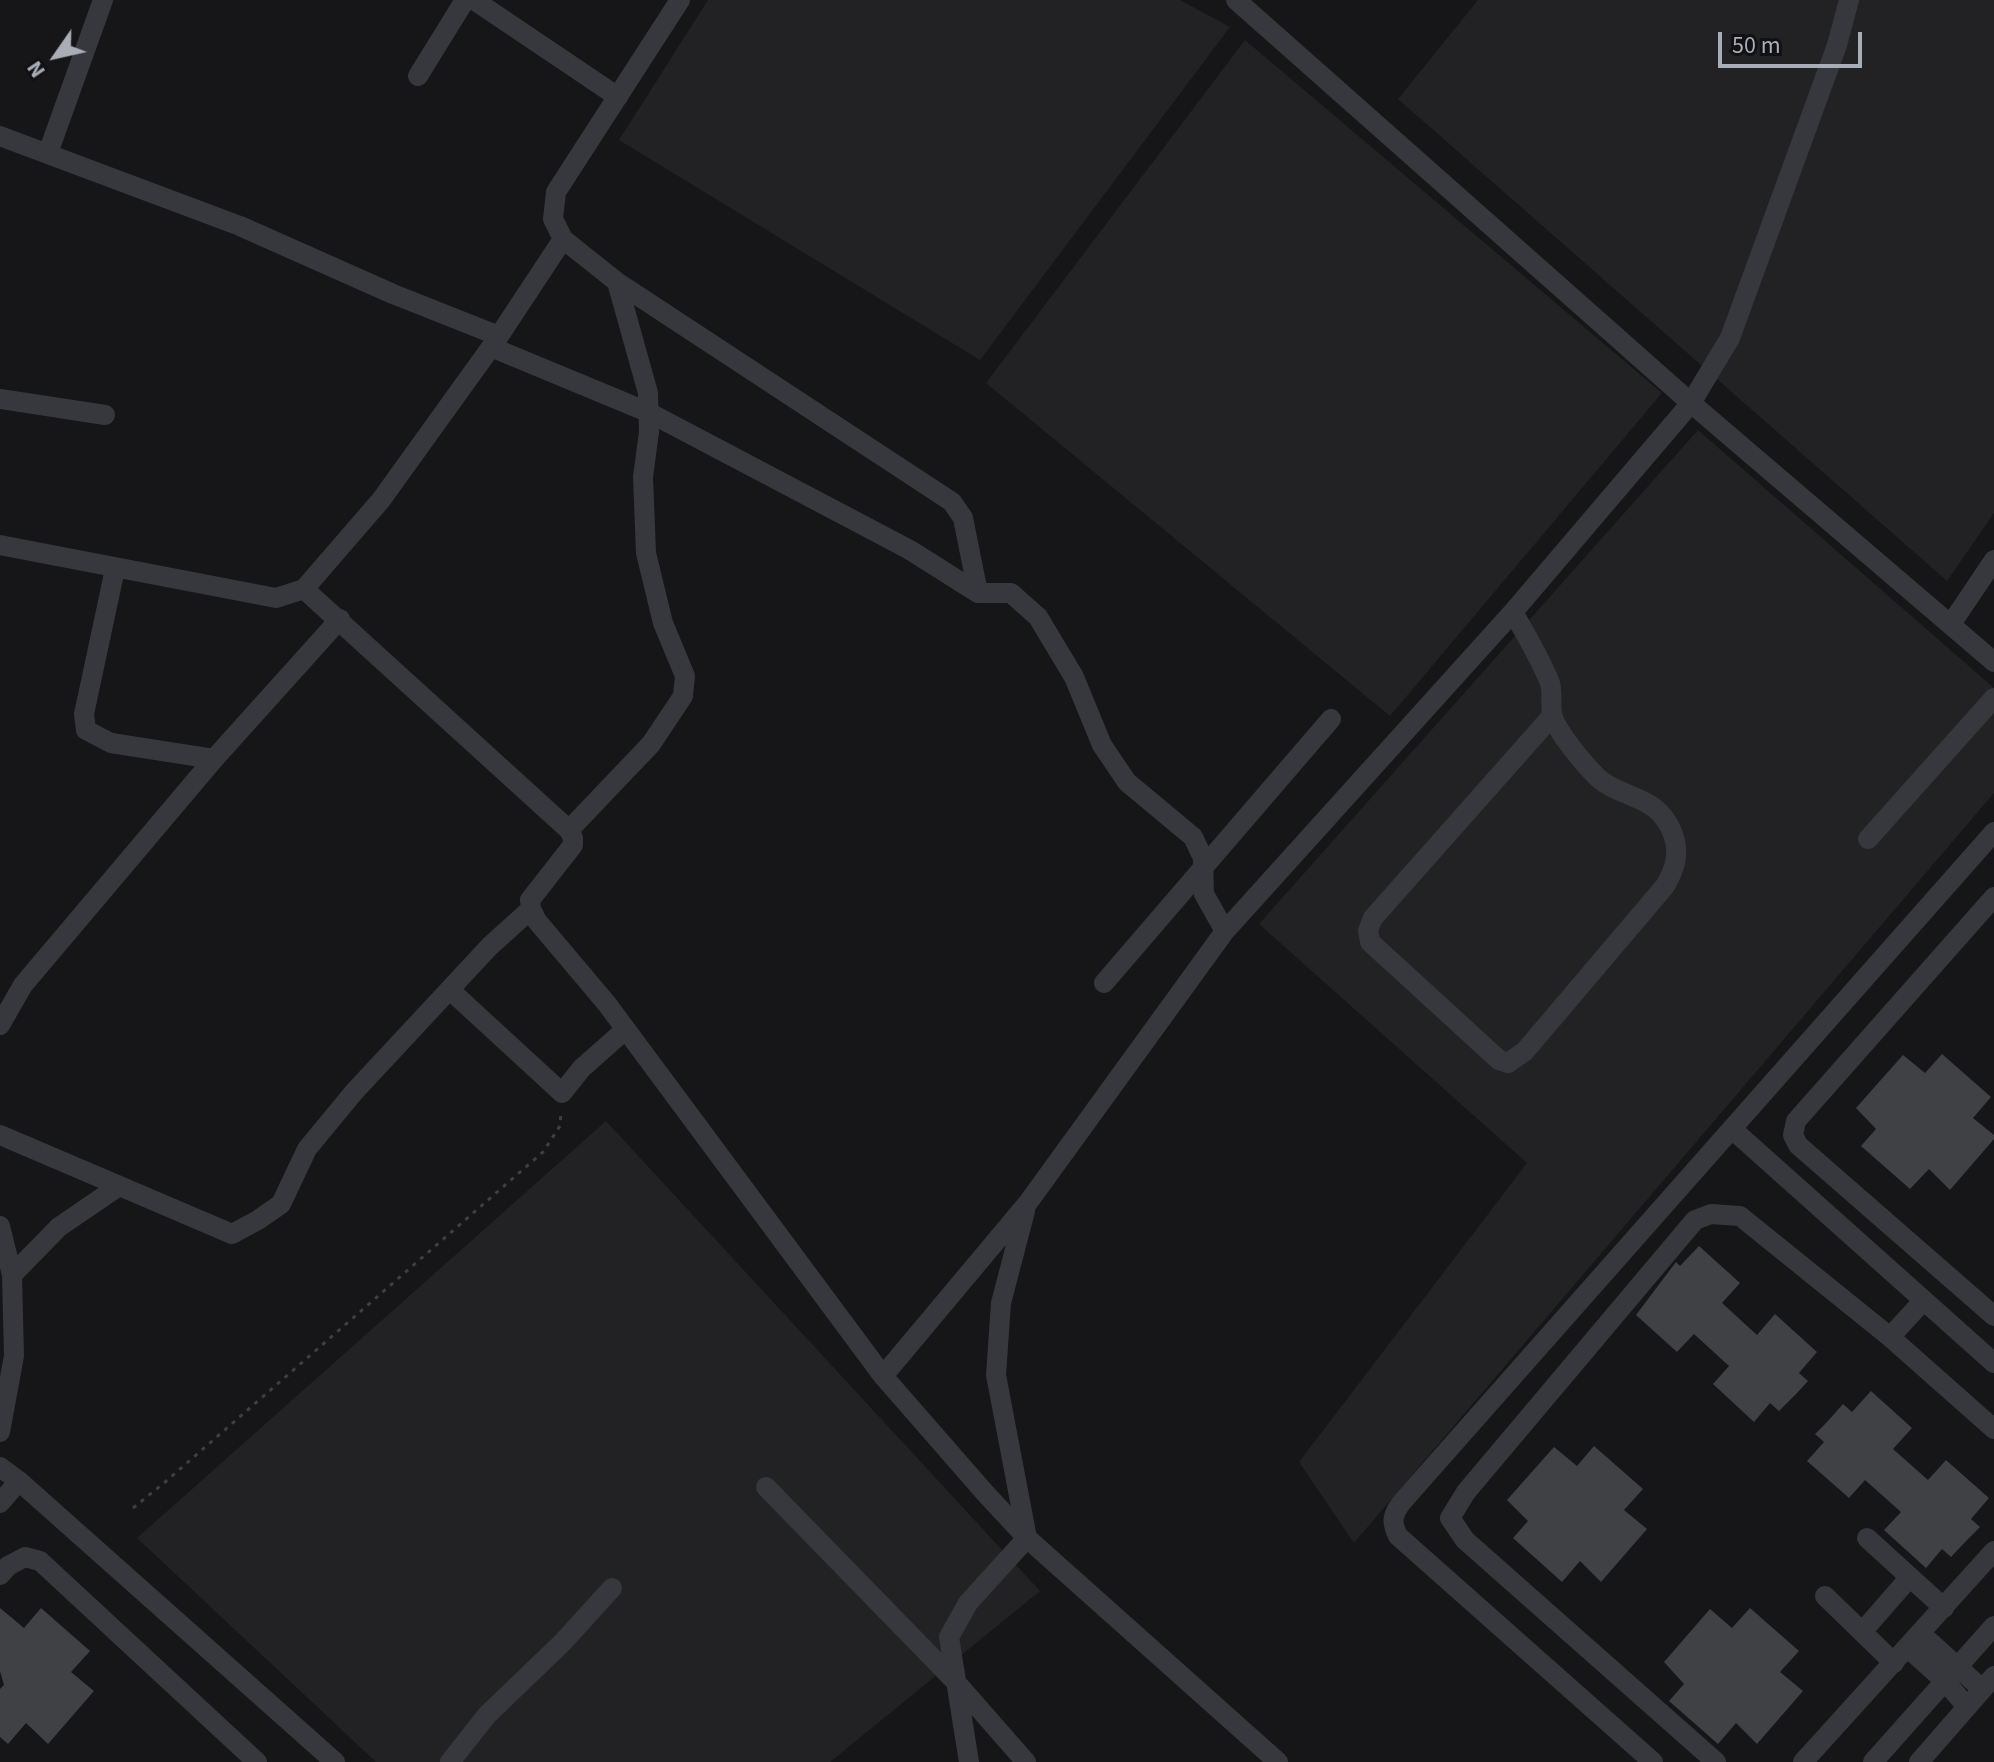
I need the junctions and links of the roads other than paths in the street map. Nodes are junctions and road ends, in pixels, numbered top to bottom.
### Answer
1 (103, 0) edge
2 (465, 0) edge
3 (474, 0) edge
4 (680, 0) edge
5 (1236, 0) edge
6 (1849, 0) edge
7 (418, 76) dead end
8 (618, 97) junction
9 (0, 136) edge
10 (48, 153) junction
11 (563, 239) junction
12 (617, 282) junction
13 (495, 342) junction
14 (0, 399) edge
15 (1691, 403) junction
16 (650, 413) junction
17 (105, 415) dead end
18 (0, 545) edge
19 (1994, 560) edge
20 (115, 569) junction
21 (304, 589) junction
22 (978, 593) junction
23 (1513, 612) junction
24 (340, 619) junction
25 (1951, 624) junction
26 (1994, 662) edge
27 (1994, 698) edge
28 (1552, 716) junction
29 (1331, 719) dead end
30 (214, 759) junction
31 (569, 830) junction
32 (1994, 832) edge
33 (1868, 839) dead end
34 (1202, 868) junction
35 (1994, 897) edge
36 (531, 909) junction
37 (1225, 931) junction
38 (1104, 983) dead end
39 (450, 990) junction
40 (0, 1025) edge
41 (625, 1030) junction
42 (1732, 1129) junction
43 (0, 1135) edge
44 (119, 1186) junction
45 (1027, 1204) junction
46 (0, 1226) edge
47 (12, 1275) junction
48 (1924, 1300) junction
49 (1994, 1316) edge
50 (1890, 1337) junction
51 (1994, 1363) edge
52 (883, 1376) junction
53 (1994, 1429) edge
54 (0, 1432) edge
55 (0, 1467) edge
56 (19, 1481) junction
57 (766, 1487) dead end
58 (0, 1503) edge
59 (1027, 1538) junction
60 (1867, 1538) dead end
61 (1994, 1551) edge
62 (0, 1575) edge
63 (1910, 1577) junction
64 (612, 1588) dead end
65 (1825, 1596) dead end
66 (1944, 1608) junction
67 (1994, 1626) edge
68 (1862, 1632) junction
69 (1908, 1649) junction
70 (1951, 1674) junction
71 (955, 1681) junction
72 (1988, 1682) edge
73 (1967, 1707) junction
74 (257, 1762) edge
75 (335, 1762) edge
76 (450, 1762) edge
77 (969, 1762) edge
78 (1026, 1762) edge
79 (1278, 1762) edge
80 (1653, 1762) edge
81 (1716, 1762) edge
82 (1803, 1762) edge
83 (1873, 1762) edge
84 (1919, 1762) edge

1 - 10 street
2 - 7 street
3 - 8 street
4 - 8 street
5 - 15 street
6 - 15 street
8 - 11 street
9 - 10 street
10 - 13 street
11 - 12 street
11 - 13 street
12 - 16 street
12 - 22 street
13 - 16 street
13 - 21 street
14 - 17 street
15 - 23 street
15 - 25 street
16 - 22 street
16 - 31 street
18 - 20 street
19 - 25 street
20 - 21 street
20 - 30 street
21 - 24 street
22 - 34 street
23 - 28 street
23 - 37 street
24 - 30 street
24 - 31 street
25 - 26 street
27 - 33 street
28 - 28 street
29 - 34 street
30 - 40 street
31 - 36 street
32 - 42 street
34 - 37 street
34 - 38 street
35 - 49 street
36 - 39 street
36 - 41 street
37 - 45 street
39 - 41 street
39 - 44 street
41 - 52 street
42 - 48 street
42 - 80 street
43 - 44 street
44 - 47 street
45 - 52 street
45 - 59 street
46 - 47 street
47 - 54 street
48 - 50 street
48 - 51 street
50 - 53 street
50 - 81 street
52 - 59 street
55 - 56 street
56 - 58 street
56 - 75 street
57 - 71 street
59 - 71 street
59 - 79 street
60 - 63 street
61 - 66 street
62 - 74 street
63 - 66 street
63 - 68 street
64 - 76 street
65 - 68 street
66 - 69 street
67 - 70 street
68 - 69 street
69 - 70 street
69 - 82 street
70 - 72 street
70 - 73 street
70 - 83 street
71 - 77 street
71 - 78 street
72 - 73 street
73 - 84 street

